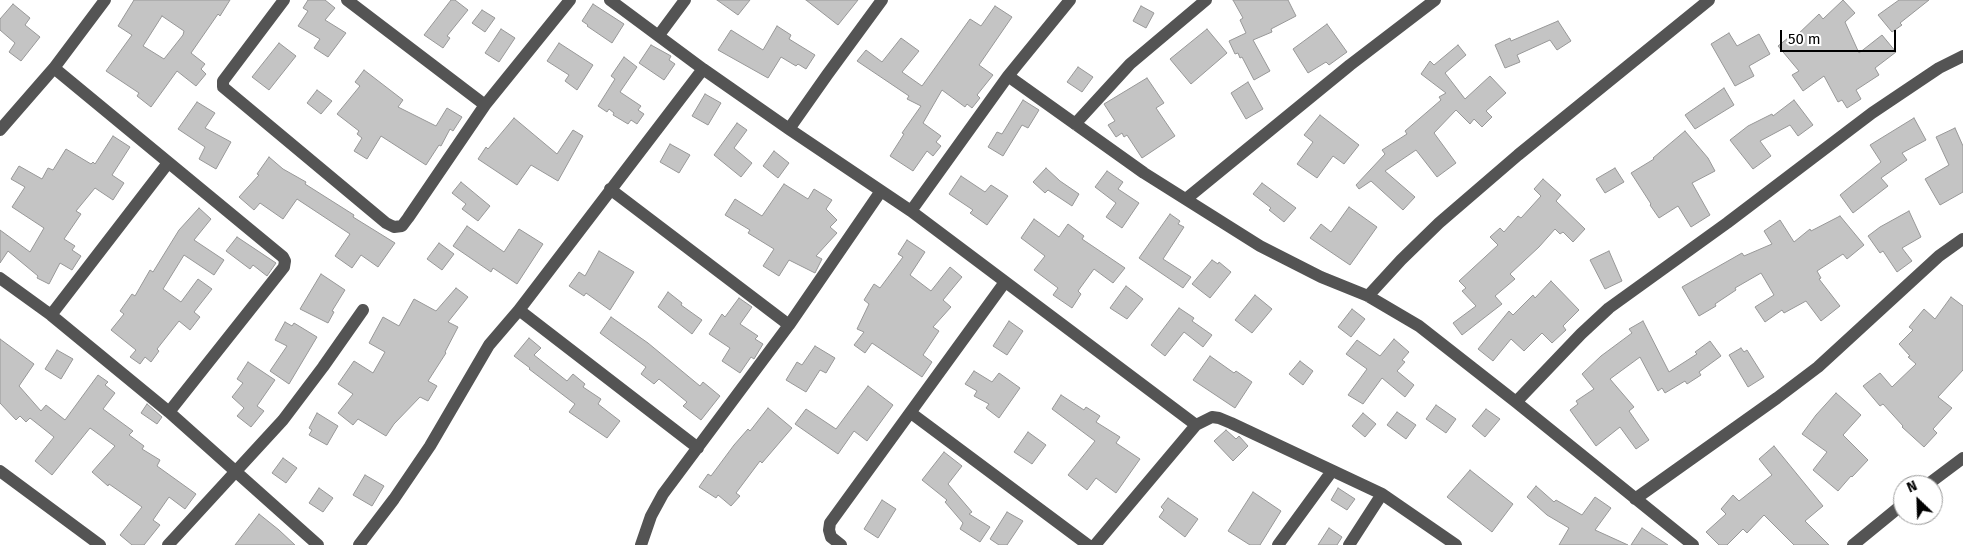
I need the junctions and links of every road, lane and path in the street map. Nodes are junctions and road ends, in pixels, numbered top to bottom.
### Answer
1 (105, 0) edge
2 (284, 0) edge
3 (347, 0) edge
4 (570, 0) edge
5 (610, 0) edge
6 (685, 0) edge
7 (882, 0) edge
8 (1070, 0) edge
9 (1206, 0) edge
10 (1435, 0) edge
11 (1710, 0) edge
12 (659, 35) junction
13 (1963, 56) edge
14 (54, 68) junction
15 (703, 69) junction
16 (1008, 76) junction
17 (485, 105) junction
18 (1075, 124) junction
19 (789, 129) junction
20 (0, 130) edge
21 (168, 163) junction
22 (610, 189) junction
23 (881, 192) junction
24 (1186, 199) junction
25 (911, 211) junction
26 (1963, 239) edge
27 (0, 278) edge
28 (1005, 282) junction
29 (1368, 296) junction
30 (363, 310) dead end
31 (519, 310) junction
32 (51, 315) junction
33 (789, 325) junction
34 (1516, 402) junction
35 (169, 412) junction
36 (911, 414) junction
37 (1196, 425) junction
38 (698, 448) junction
39 (1963, 458) edge
40 (0, 471) edge
41 (1332, 471) junction
42 (236, 473) junction
43 (1941, 475) edge
44 (1382, 494) junction
45 (1635, 499) junction
46 (1893, 512) edge
47 (100, 545) edge
48 (168, 545) edge
49 (318, 545) edge
50 (359, 545) edge
51 (641, 545) edge
52 (841, 545) edge
53 (1088, 545) edge
54 (1095, 545) edge
55 (1278, 545) edge
56 (1349, 545) edge
57 (1456, 545) edge
58 (1693, 545) edge
59 (1853, 545) edge

1 - 14 street
2 - 17 street
3 - 17 street
4 - 17 street
5 - 12 street
6 - 12 street
7 - 19 street
8 - 16 street
9 - 18 street
10 - 24 street
11 - 29 street
12 - 15 street
13 - 34 street
14 - 20 street
14 - 21 street
15 - 19 street
15 - 22 street
16 - 18 street
16 - 25 street
18 - 24 street
19 - 23 street
21 - 32 street
21 - 35 street
22 - 31 street
22 - 33 street
23 - 25 street
23 - 33 street
24 - 29 street
25 - 28 street
26 - 45 street
27 - 32 street
28 - 36 street
28 - 37 street
29 - 34 street
30 - 42 street
31 - 38 street
31 - 50 street
32 - 35 street
33 - 38 street
34 - 45 street
35 - 42 street
36 - 52 street
36 - 53 street
37 - 41 street
37 - 54 street
38 - 51 street
39 - 43 street
40 - 47 street
41 - 44 street
41 - 55 street
42 - 48 street
42 - 49 street
44 - 56 street
44 - 57 street
45 - 58 street
46 - 59 street

